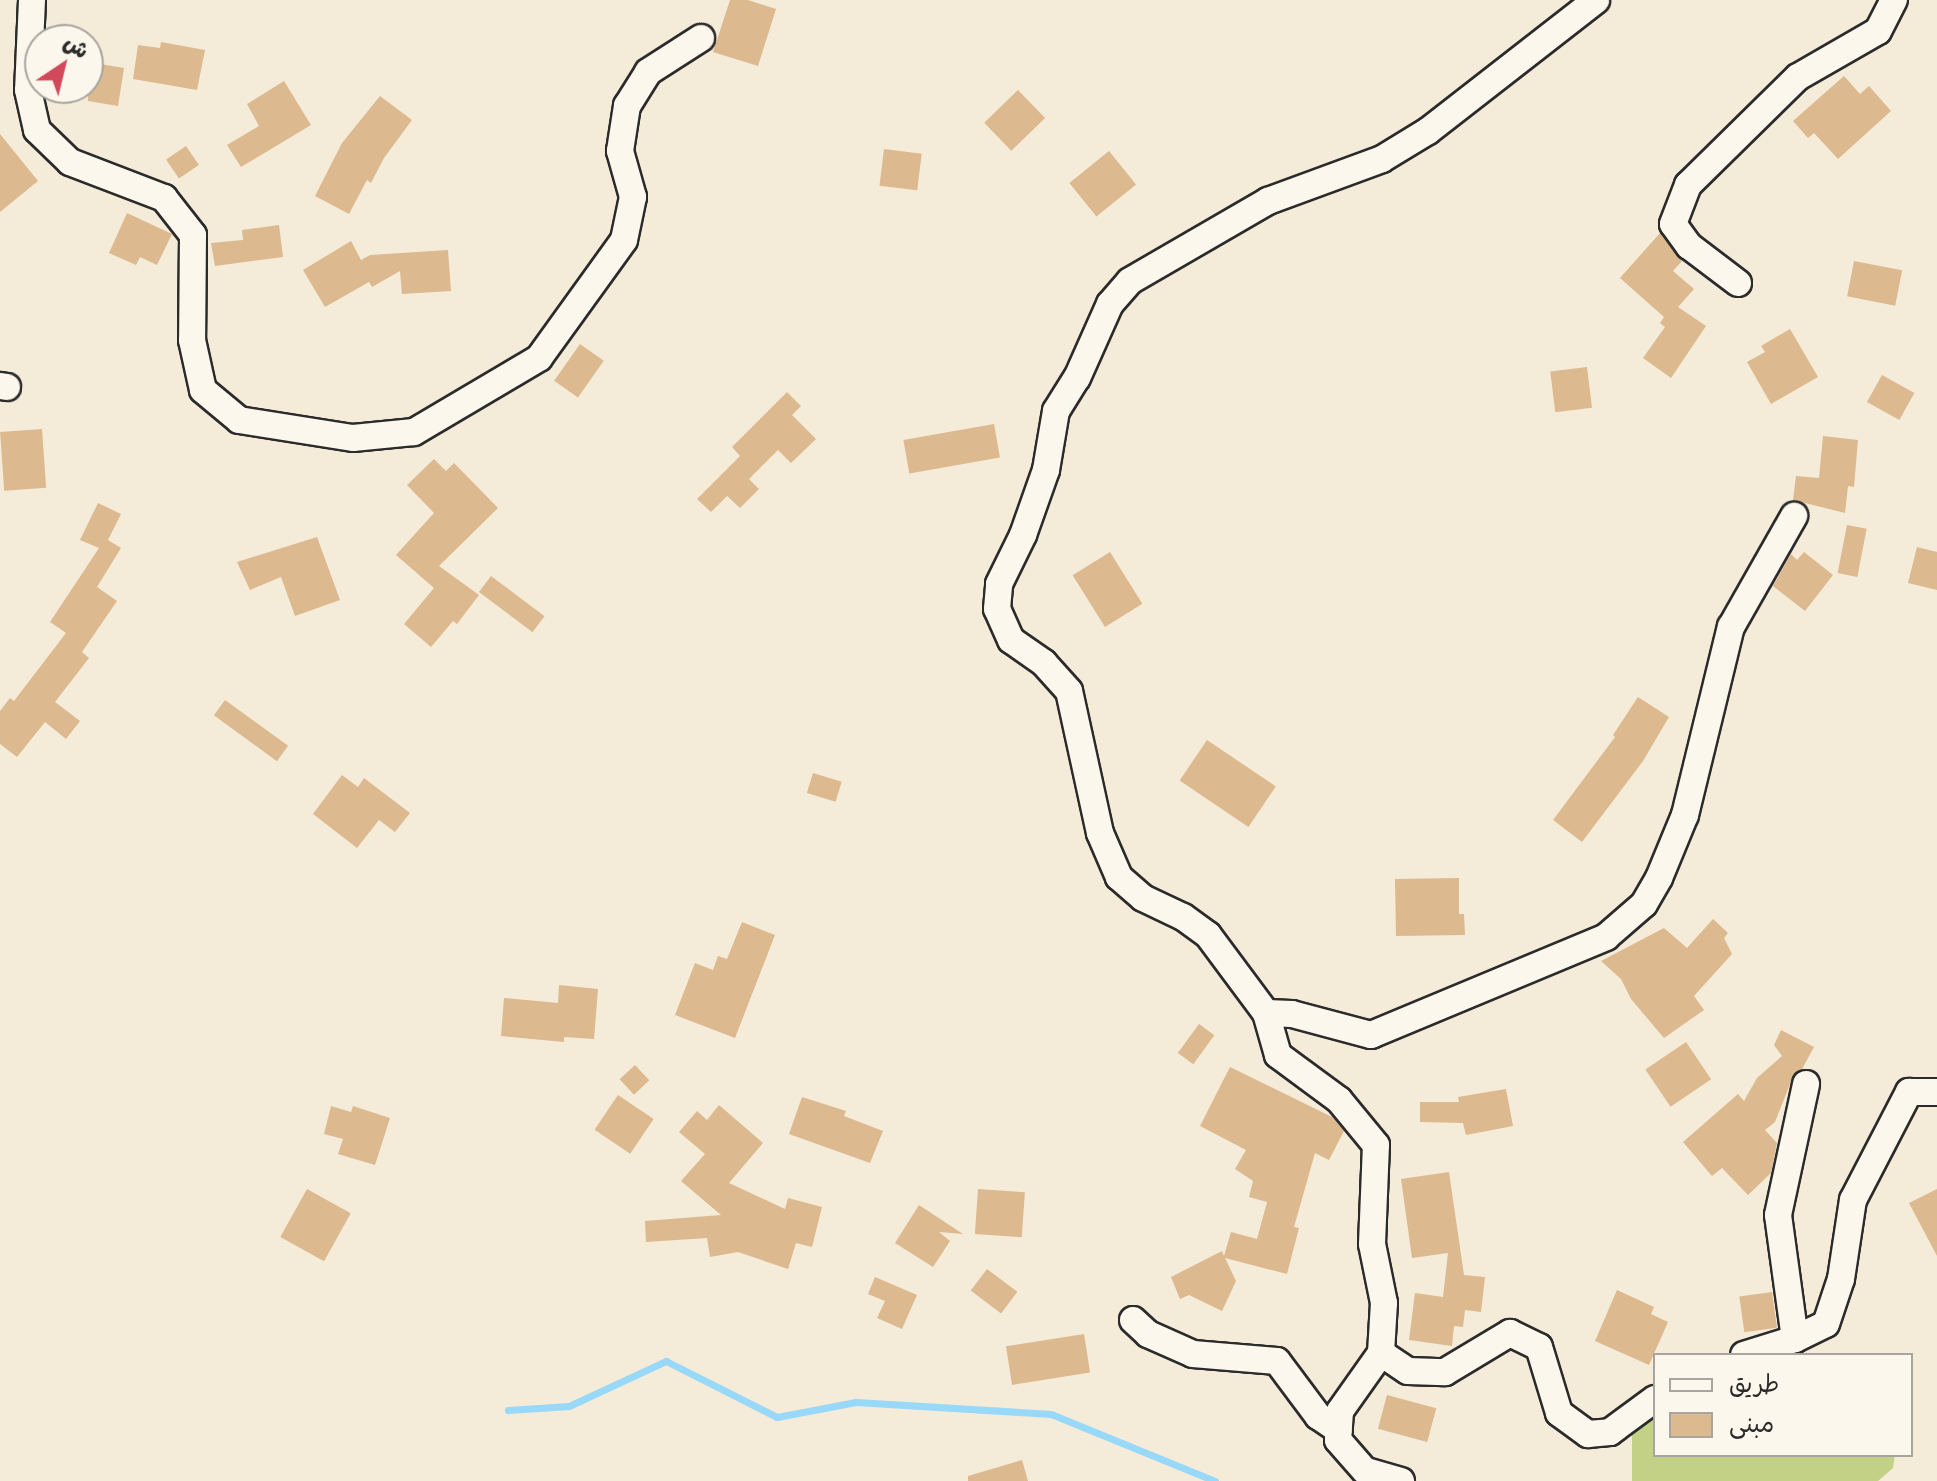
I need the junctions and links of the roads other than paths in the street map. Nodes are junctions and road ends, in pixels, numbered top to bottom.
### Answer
1 (32, 0) edge
2 (1596, 0) edge
3 (1894, 0) edge
4 (701, 38) dead end
5 (1738, 283) dead end
6 (1794, 516) dead end
7 (1266, 1013) junction
8 (1806, 1084) dead end
9 (1937, 1092) edge
10 (1133, 1320) dead end
11 (1795, 1339) junction
12 (1381, 1353) junction
13 (1750, 1353) edge
14 (1653, 1400) edge
15 (1339, 1430) junction
16 (1401, 1481) edge

1 - 4 street
2 - 7 street
3 - 5 street
6 - 7 street
7 - 12 street
8 - 11 street
9 - 11 street
10 - 15 street
11 - 13 street
12 - 14 street
12 - 15 street
15 - 16 street

